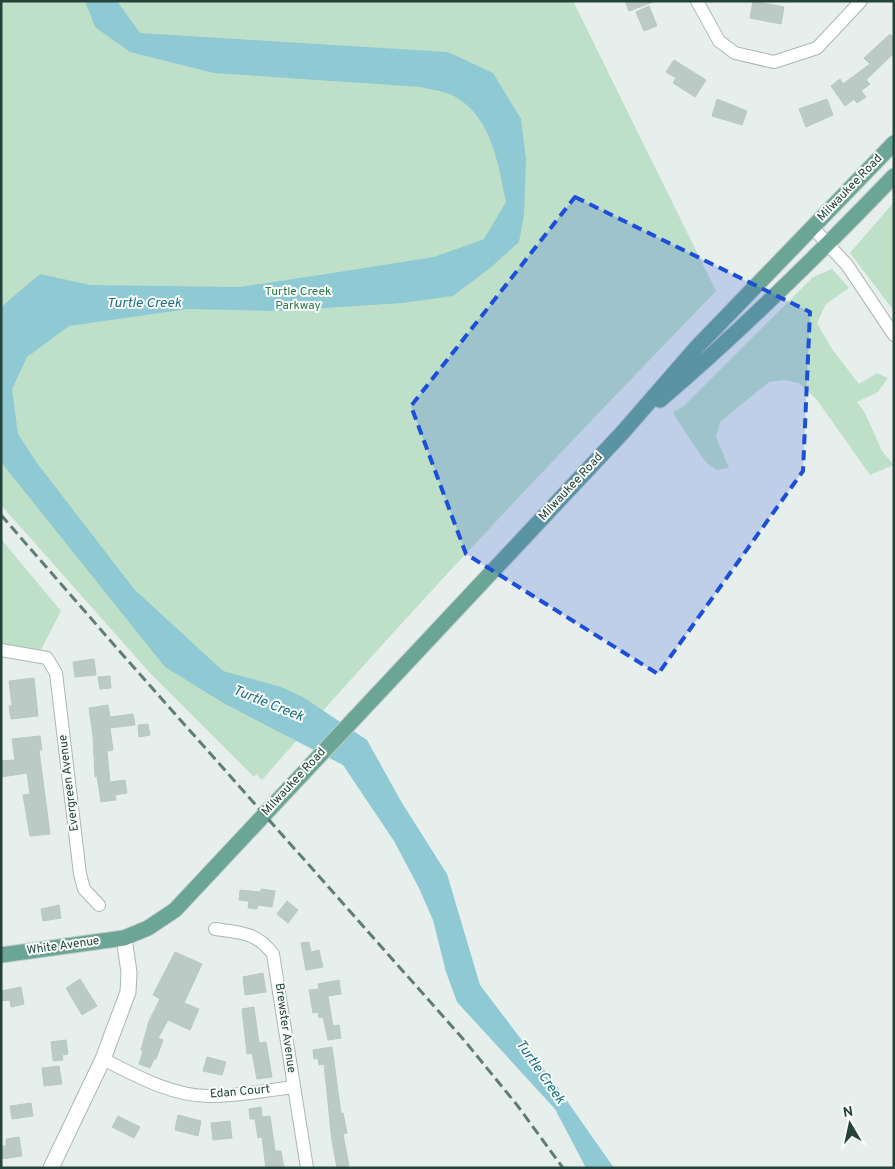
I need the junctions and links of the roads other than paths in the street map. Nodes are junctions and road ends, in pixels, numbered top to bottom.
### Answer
1 (698, 1) edge
2 (861, 1) edge
3 (894, 142) edge
4 (894, 176) edge
5 (813, 228) junction
6 (828, 244) junction
7 (894, 335) edge
8 (623, 432) junction
9 (1, 650) edge
10 (98, 905) dead end
11 (215, 929) dead end
12 (124, 938) junction
13 (1, 955) edge
14 (103, 1059) junction
15 (294, 1087) junction
16 (51, 1168) edge
17 (307, 1168) edge

1 - 2 street
3 - 5 main road, Milwaukee Road
4 - 6 main road, Milwaukee Road
5 - 6 street
5 - 8 main road, Milwaukee Road
6 - 7 street
6 - 8 main road, Milwaukee Road
8 - 12 main road, Milwaukee Road
9 - 10 street, Evergreen Avenue
11 - 15 street, Brewster Avenue
12 - 13 main road, White Avenue
12 - 14 street
14 - 15 street, Edan Court
14 - 16 street
15 - 17 street, Brewster Avenue

